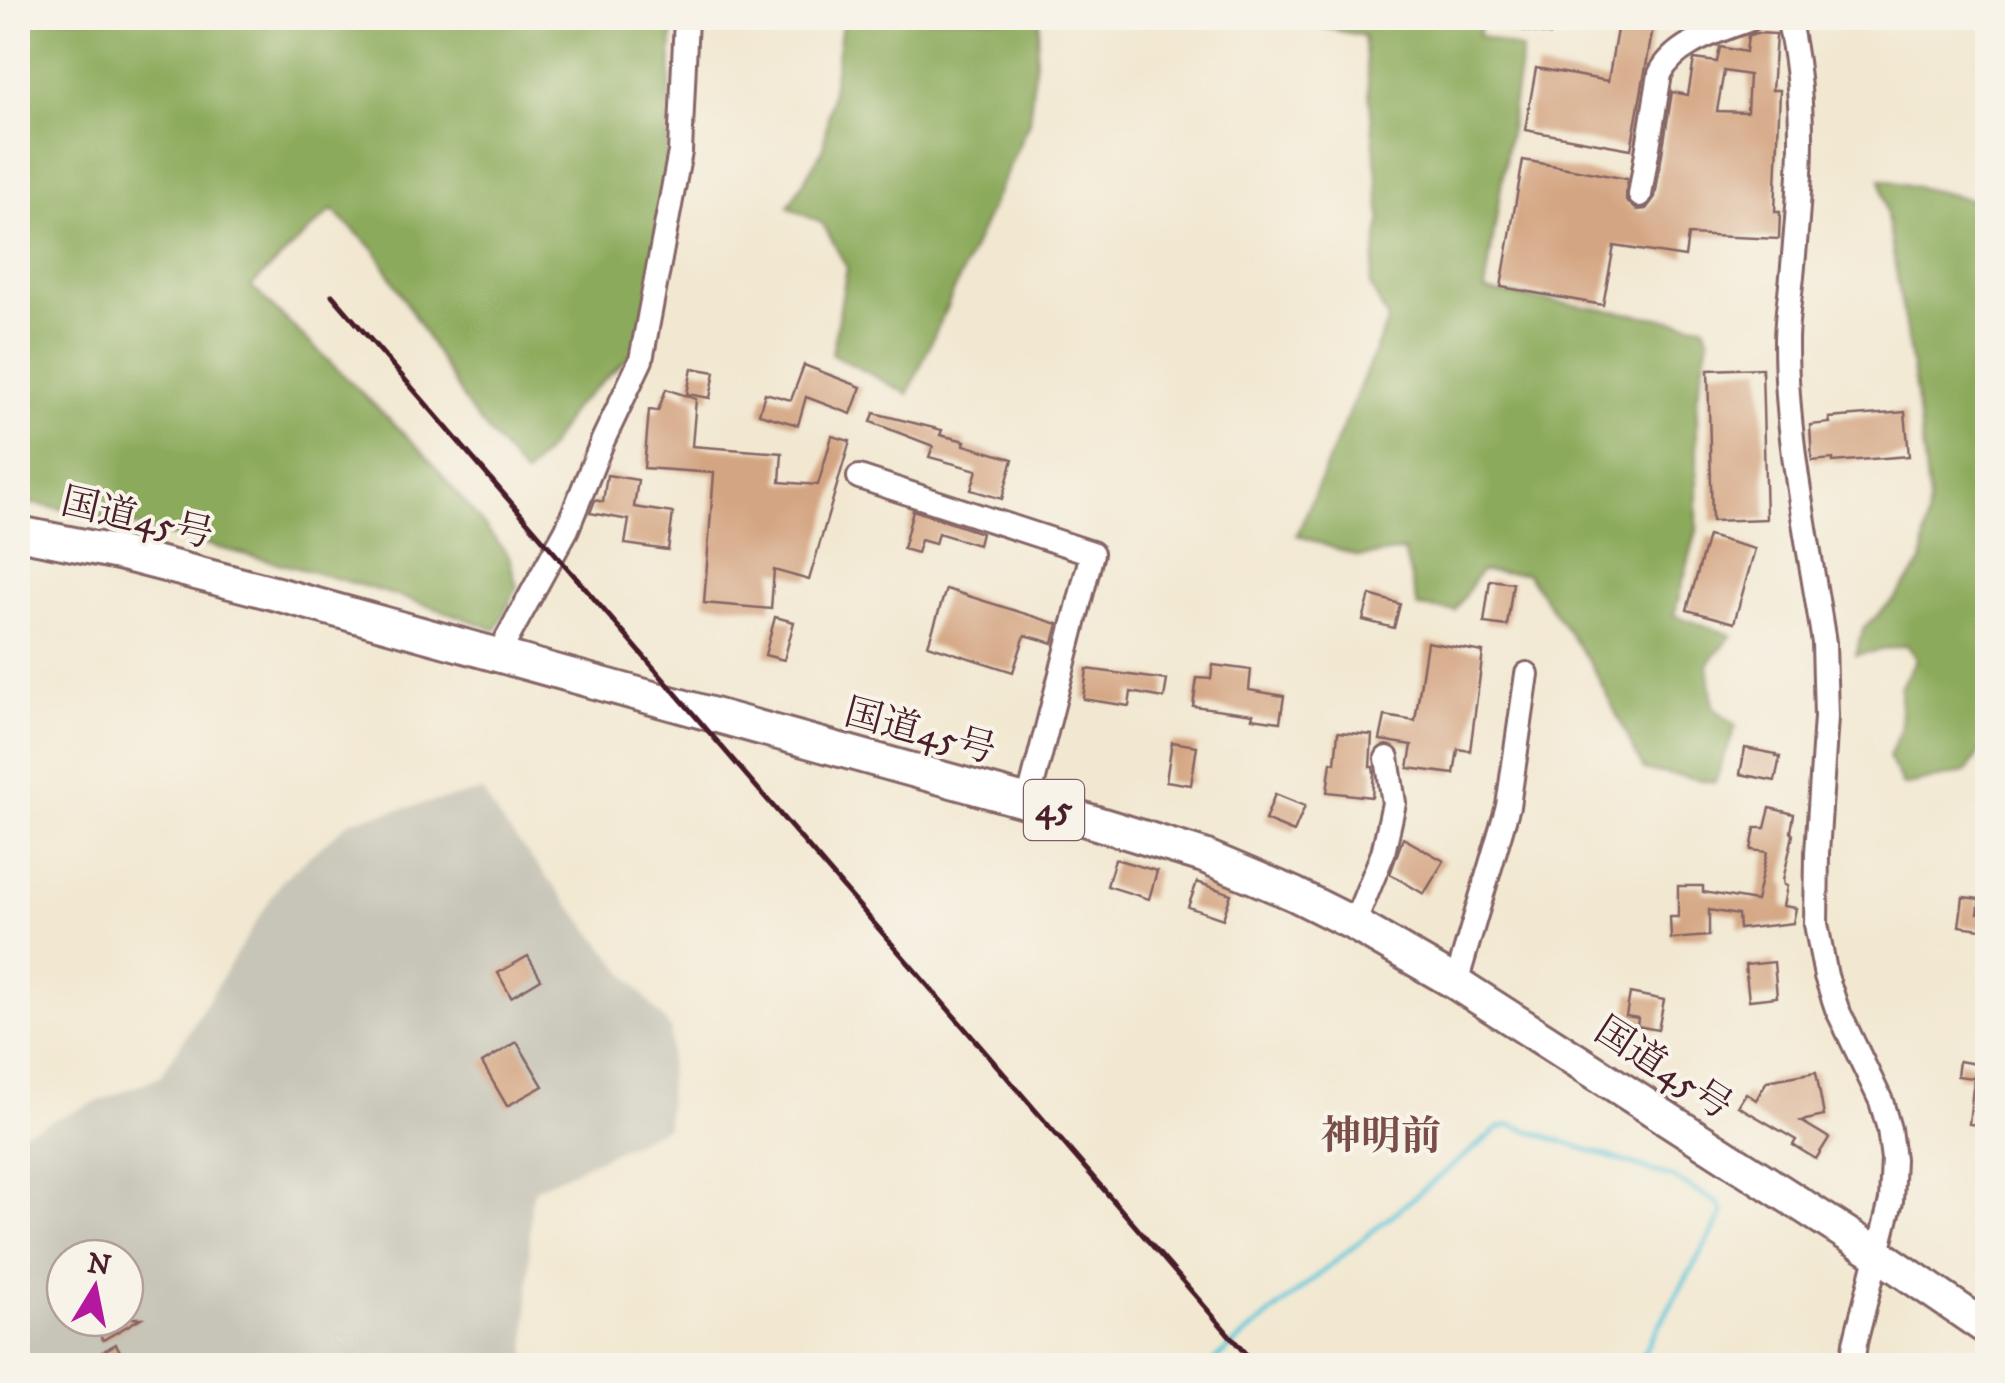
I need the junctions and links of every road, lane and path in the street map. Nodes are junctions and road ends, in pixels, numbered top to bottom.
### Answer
1 (686, 18) edge
2 (1752, 18) edge
3 (1788, 18) edge
4 (1640, 195) dead end
5 (860, 477) dead end
6 (18, 533) edge
7 (498, 655) junction
8 (1527, 674) dead end
9 (1387, 758) dead end
10 (1028, 802) junction
11 (1354, 924) junction
12 (1456, 983) junction
13 (1878, 1254) junction
14 (1988, 1330) edge
15 (1852, 1366) edge

1 - 7 street
2 - 4 street
3 - 13 street
5 - 10 street
6 - 7 highway, 国道45号 / 45
7 - 10 highway, 国道45号 / 45
8 - 12 street
9 - 11 street
10 - 11 highway, 国道45号 / 45
11 - 12 highway, 国道45号 / 45
12 - 13 highway, 国道45号 / 45
13 - 14 highway, 国道45号 / 45
13 - 15 street

